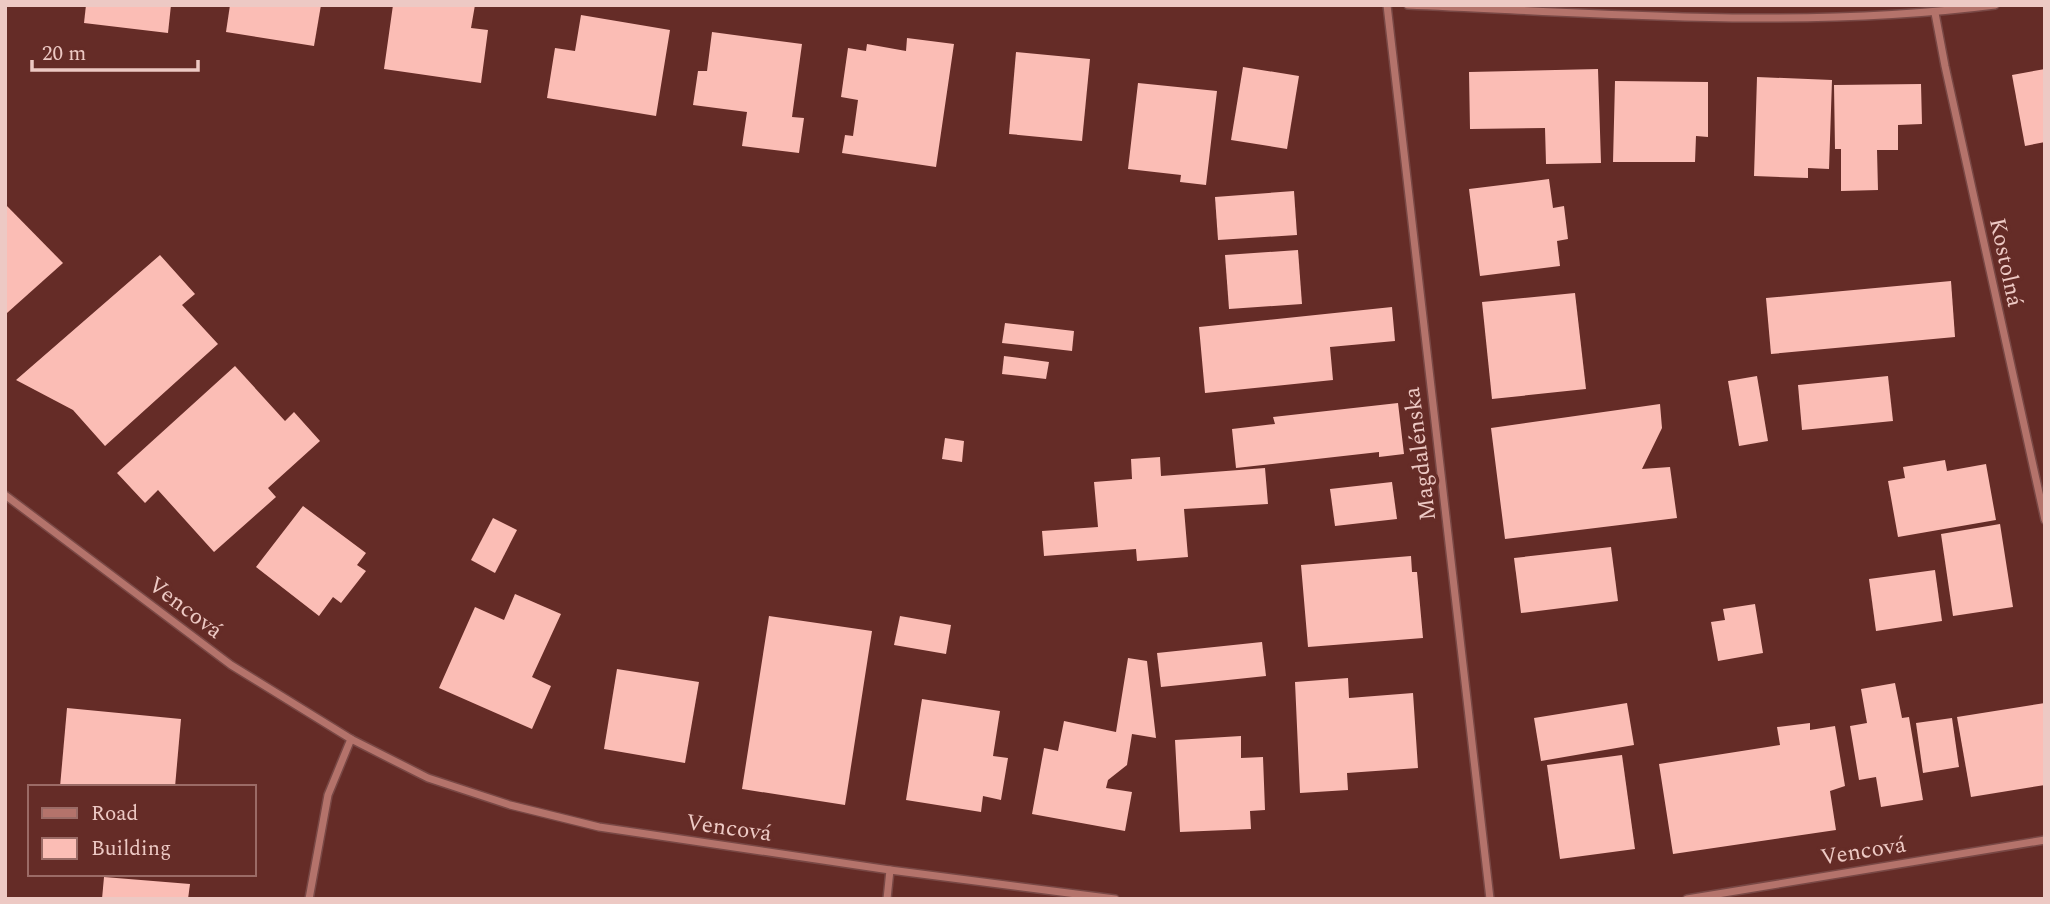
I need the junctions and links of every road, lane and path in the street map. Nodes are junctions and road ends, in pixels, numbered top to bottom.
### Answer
1 (1387, 5) edge
2 (1408, 5) edge
3 (1995, 5) edge
4 (1935, 13) junction
5 (5, 495) edge
6 (2045, 520) edge
7 (351, 739) junction
8 (2045, 839) edge
9 (890, 870) junction
10 (309, 899) edge
11 (887, 899) edge
12 (1115, 899) edge
13 (1490, 899) edge
14 (1687, 899) edge

1 - 13 street, Magdalénska
2 - 4 street
3 - 4 street
4 - 6 street, Kostolná
5 - 7 street, Vencová
7 - 9 street, Vencová
7 - 10 street
8 - 14 street, Vencová
9 - 11 street
9 - 12 street, Vencová

